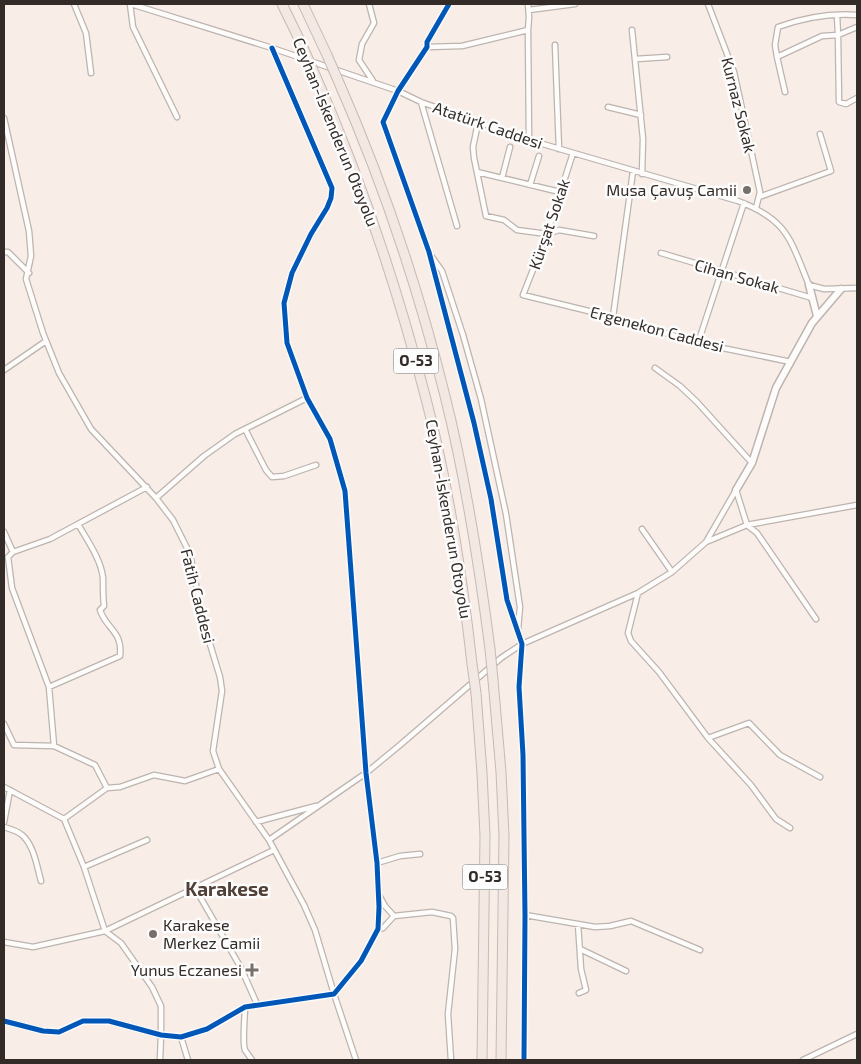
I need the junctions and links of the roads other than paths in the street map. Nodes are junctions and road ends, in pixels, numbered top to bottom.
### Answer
1 (74, 4) edge
2 (131, 4) edge
3 (282, 4) edge
4 (303, 4) edge
5 (369, 4) edge
6 (449, 4) edge
7 (528, 4) edge
8 (576, 4) edge
9 (708, 4) edge
10 (529, 10) junction
11 (837, 16) junction
12 (857, 16) edge
13 (857, 27) edge
14 (528, 30) junction
15 (632, 30) dead end
16 (838, 35) junction
17 (555, 45) dead end
18 (427, 47) junction
19 (272, 48) junction
20 (667, 57) dead end
21 (777, 57) junction
22 (636, 59) junction
23 (92, 73) dead end
24 (374, 83) junction
25 (398, 91) junction
26 (785, 92) dead end
27 (857, 98) edge
28 (421, 102) junction
29 (608, 107) dead end
30 (641, 115) junction
31 (177, 117) dead end
32 (4, 118) edge
33 (478, 123) junction
34 (820, 134) dead end
35 (529, 140) junction
36 (510, 147) dead end
37 (559, 149) junction
38 (573, 153) junction
39 (539, 156) dead end
40 (633, 171) junction
41 (476, 172) junction
42 (642, 174) junction
43 (502, 178) junction
44 (530, 185) junction
45 (560, 192) junction
46 (759, 197) junction
47 (744, 203) junction
48 (756, 208) junction
49 (457, 226) dead end
50 (547, 234) junction
51 (594, 236) dead end
52 (4, 252) edge
53 (429, 252) junction
54 (661, 253) dead end
55 (722, 272) junction
56 (29, 273) junction
57 (809, 285) junction
58 (857, 288) edge
59 (842, 289) junction
60 (523, 294) joint
61 (812, 298) junction
62 (817, 316) junction
63 (613, 317) junction
64 (46, 341) junction
65 (698, 343) junction
66 (791, 362) junction
67 (655, 368) dead end
68 (4, 370) edge
69 (307, 398) junction
70 (245, 429) junction
71 (752, 464) junction
72 (316, 465) dead end
73 (148, 487) junction
74 (736, 490) junction
75 (156, 498) junction
76 (857, 505) edge
77 (78, 524) junction
78 (747, 525) junction
79 (642, 529) dead end
80 (4, 532) edge
81 (706, 542) junction
82 (13, 552) junction
83 (6, 558) edge
84 (672, 572) junction
85 (638, 593) junction
86 (816, 619) dead end
87 (518, 633) junction
88 (522, 644) junction
89 (49, 686) junction
90 (4, 724) edge
91 (708, 738) junction
92 (54, 746) junction
93 (220, 769) junction
94 (366, 773) junction
95 (820, 778) dead end
96 (4, 787) edge
97 (107, 788) junction
98 (10, 790) junction
99 (320, 805) junction
100 (64, 819) junction
101 (4, 822) edge
102 (256, 822) junction
103 (4, 826) edge
104 (790, 828) dead end
105 (147, 840) dead end
106 (269, 840) junction
107 (274, 850) junction
108 (420, 854) dead end
109 (377, 863) junction
110 (84, 867) junction
111 (41, 881) dead end
112 (195, 888) junction
113 (379, 893) junction
114 (525, 915) junction
115 (394, 916) junction
116 (578, 924) junction
117 (378, 928) junction
118 (105, 931) junction
119 (4, 942) edge
120 (580, 949) junction
121 (700, 950) dead end
122 (626, 971) dead end
123 (579, 993) dead end
124 (334, 994) junction
125 (256, 1004) junction
126 (245, 1007) junction
127 (4, 1021) edge
128 (857, 1034) edge
129 (162, 1035) junction
130 (181, 1037) junction
131 (160, 1060) edge
132 (188, 1060) edge
133 (252, 1060) edge
134 (356, 1060) edge
135 (451, 1060) edge
136 (482, 1060) edge
137 (501, 1060) edge
138 (524, 1060) edge
139 (802, 1060) edge

1 - 23 street
2 - 19 street, Atatürk Caddesi
2 - 31 street
3 - 136 highway, Ceyhan-İskenderun Otoyolu / O-53, bridge
4 - 137 highway, Ceyhan-İskenderun Otoyolu / O-53, bridge
5 - 24 street
6 - 18 street
7 - 10 street
8 - 10 street
9 - 46 street, Kurnaz Sokak
10 - 14 street
11 - 12 street
11 - 16 street
11 - 21 street
13 - 16 street
14 - 18 street
14 - 35 street
15 - 22 street
16 - 21 street
16 - 27 street
17 - 37 street
18 - 25 street
19 - 24 street, Atatürk Caddesi
19 - 69 street
20 - 22 street
21 - 26 street
22 - 30 street
24 - 25 street, Atatürk Caddesi
25 - 28 street, Atatürk Caddesi
25 - 53 street
28 - 33 street, Atatürk Caddesi
28 - 49 street
29 - 30 street
30 - 42 street
32 - 56 street, Fatih Caddesi
33 - 35 street, Atatürk Caddesi
33 - 41 street
34 - 46 street
35 - 37 street, Atatürk Caddesi
36 - 43 street
37 - 38 street, Atatürk Caddesi
38 - 40 street, Atatürk Caddesi
38 - 45 street, Kürşat Sokak
39 - 44 street
40 - 42 street, Atatürk Caddesi
40 - 63 street
41 - 43 street
41 - 50 street
42 - 47 street, Atatürk Caddesi
43 - 44 street
44 - 45 street
45 - 50 street, Kürşat Sokak
46 - 48 street, Kurnaz Sokak
47 - 48 street, Atatürk Caddesi
47 - 55 street
48 - 57 street, Atatürk Caddesi
50 - 51 street
50 - 60 street, Kürşat Sokak
52 - 56 street
53 - 87 street
53 - 87 street
54 - 55 street, Cihan Sokak
55 - 61 street, Cihan Sokak
55 - 65 street
56 - 64 street, Fatih Caddesi
57 - 59 street
57 - 61 street
58 - 59 street
59 - 62 street
60 - 63 street, Ergenekon Caddesi
61 - 62 street
62 - 66 street
63 - 65 street, Ergenekon Caddesi
64 - 68 street
64 - 73 street, Fatih Caddesi
65 - 66 street, Ergenekon Caddesi
66 - 71 street
67 - 71 street
69 - 70 street
69 - 94 street
70 - 72 street
70 - 75 street
71 - 74 street
73 - 75 street, Fatih Caddesi
73 - 77 street
74 - 78 street
74 - 81 street
75 - 93 street, Fatih Caddesi
76 - 78 street
77 - 82 street
77 - 89 street
78 - 81 street
78 - 86 street
79 - 84 street
80 - 82 street
81 - 84 street
82 - 83 street
83 - 89 street
84 - 85 street
85 - 88 street
85 - 91 street
87 - 88 street
88 - 94 street
88 - 114 street
89 - 92 street
90 - 92 street
91 - 95 street
91 - 104 street
92 - 97 street
93 - 97 street
93 - 102 street, Fatih Caddesi
94 - 99 street
94 - 109 street
96 - 98 street
97 - 100 street
98 - 100 street
98 - 101 street
99 - 102 street
99 - 106 street
100 - 110 street
102 - 106 street, Fatih Caddesi
103 - 111 street
105 - 110 street
106 - 107 street, Fatih Caddesi
107 - 112 street
107 - 124 street, Fatih Caddesi
108 - 109 street
109 - 113 street
110 - 118 street
112 - 118 street
112 - 125 street
113 - 115 street
113 - 117 street
114 - 116 street
114 - 138 street
115 - 117 street
115 - 135 street
116 - 120 street
116 - 121 street
117 - 124 street
118 - 119 street
118 - 129 street
120 - 122 street
120 - 123 street
124 - 125 street
124 - 134 street, Fatih Caddesi
125 - 126 street
126 - 130 street
126 - 133 street
127 - 129 street
128 - 139 street
129 - 130 street
129 - 131 street
130 - 132 street

